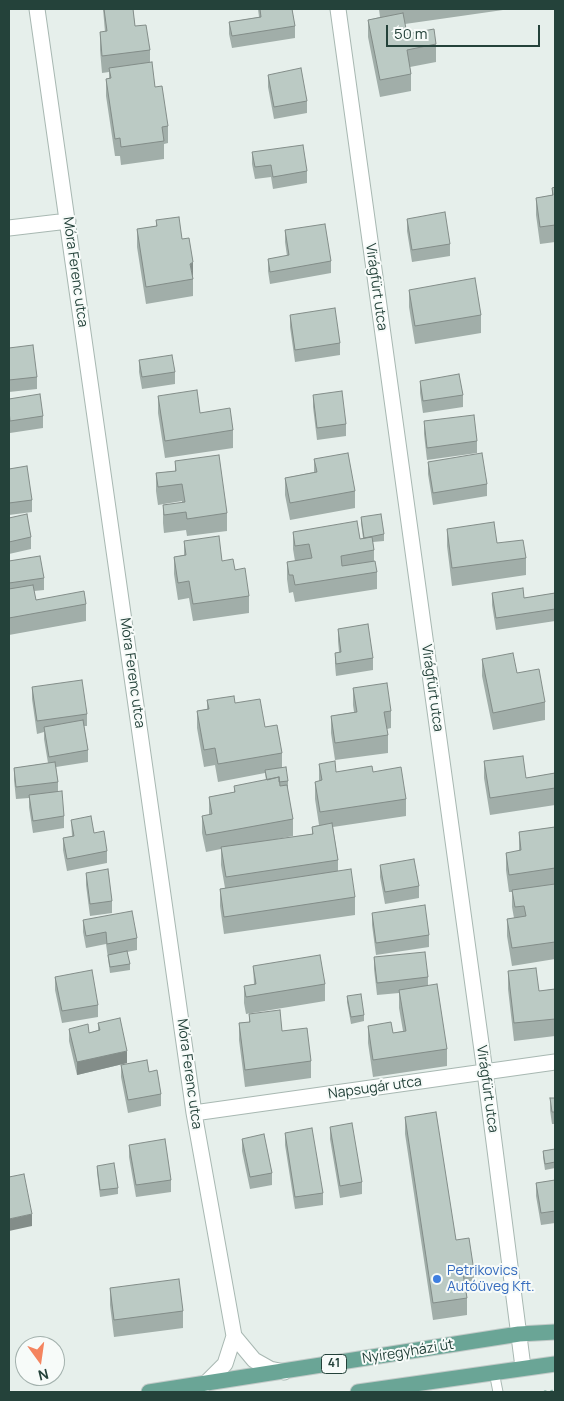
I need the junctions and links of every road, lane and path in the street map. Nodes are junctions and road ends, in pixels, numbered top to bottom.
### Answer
1 (37, 9) edge
2 (338, 9) edge
3 (68, 221) junction
4 (9, 228) edge
5 (555, 1062) edge
6 (485, 1072) junction
7 (194, 1114) junction
8 (555, 1332) edge
9 (519, 1334) junction
10 (234, 1336) junction
11 (555, 1364) edge
12 (523, 1367) junction
13 (284, 1372) junction
14 (494, 1372) junction
15 (205, 1384) junction
16 (555, 1391) edge
17 (149, 1392) edge
18 (358, 1392) edge
19 (498, 1392) edge
20 (544, 1392) edge

1 - 3 street, Móra Ferenc utca
2 - 6 street, Virágfürt utca
3 - 4 street
3 - 7 street, Móra Ferenc utca
5 - 6 street, Napsugár utca
6 - 7 street, Napsugár utca
6 - 9 street, Virágfürt utca
7 - 10 street, Móra Ferenc utca
8 - 9 main road, 41
9 - 12 street, Virágfürt utca
9 - 13 main road, Nyíregyházi út / 41
10 - 13 street, Móra Ferenc utca
10 - 15 street, Móra Ferenc utca
11 - 12 main road
12 - 14 main road
13 - 15 main road, Nyíregyházi út / 41
14 - 18 main road
14 - 19 lane
15 - 17 main road, Nyíregyházi út / 41
16 - 20 path

